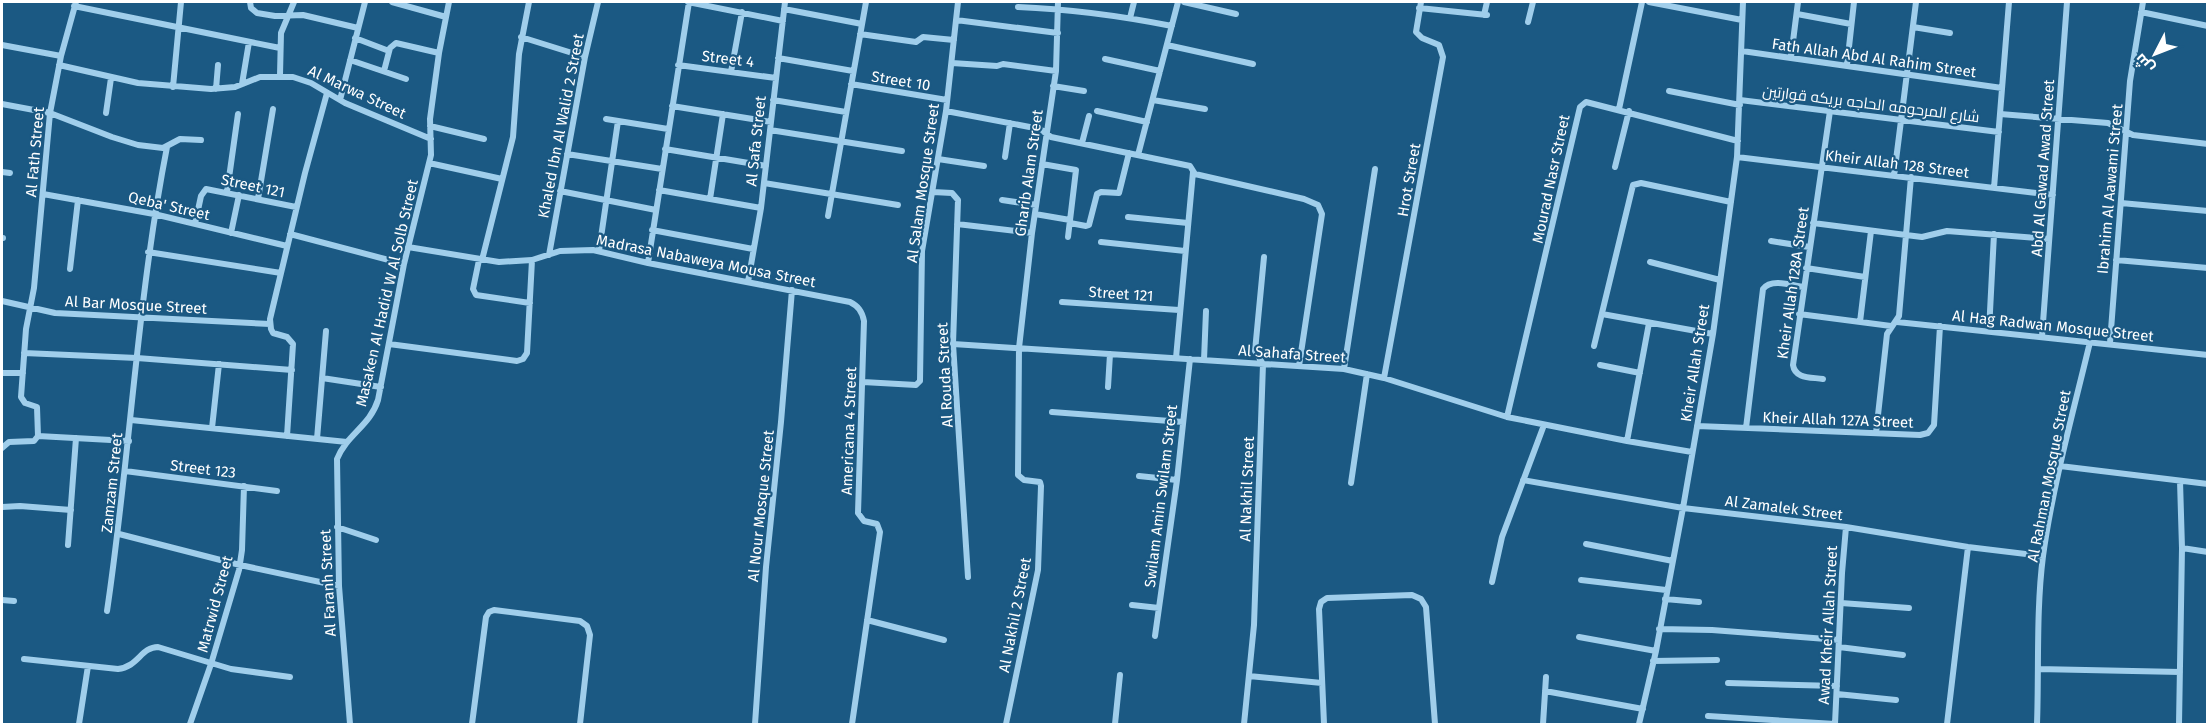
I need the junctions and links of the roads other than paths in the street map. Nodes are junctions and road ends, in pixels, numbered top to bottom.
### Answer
1 (181, 2) edge
2 (294, 2) edge
3 (365, 2) edge
4 (392, 2) edge
5 (450, 2) edge
6 (529, 2) edge
7 (598, 2) edge
8 (689, 2) edge
9 (786, 2) edge
10 (866, 2) edge
11 (958, 2) edge
12 (1134, 2) edge
13 (1178, 2) edge
14 (1184, 2) edge
15 (1487, 2) edge
16 (1533, 2) edge
17 (1642, 2) edge
18 (1649, 2) edge
19 (1743, 2) edge
20 (1798, 2) edge
21 (1854, 2) edge
22 (1916, 2) edge
23 (2009, 2) edge
24 (2067, 2) edge
25 (2142, 2) edge
26 (75, 4) edge
27 (251, 5) edge
28 (1058, 5) edge
29 (1420, 5) edge
30 (1018, 7) dead end
31 (784, 9) junction
32 (742, 12) junction
33 (2141, 12) junction
34 (1236, 14) dead end
35 (1797, 14) junction
36 (288, 16) junction
37 (446, 17) junction
38 (1130, 18) junction
39 (956, 20) junction
40 (1742, 20) junction
41 (783, 21) junction
42 (1528, 22) dead end
43 (862, 24) junction
44 (1851, 24) junction
45 (1172, 26) junction
46 (2208, 26) edge
47 (179, 27) junction
48 (1913, 27) junction
49 (358, 28) junction
50 (1058, 33) junction
51 (1950, 33) dead end
52 (860, 34) junction
53 (521, 37) junction
54 (355, 38) junction
55 (954, 40) junction
56 (249, 42) junction
57 (2, 45) edge
58 (1167, 45) junction
59 (280, 48) junction
60 (389, 51) junction
61 (1742, 51) junction
62 (439, 53) junction
63 (61, 56) junction
64 (585, 57) junction
65 (1791, 57) junction
66 (778, 58) junction
67 (1105, 59) dead end
68 (350, 60) junction
69 (952, 63) junction
70 (1253, 64) dead end
71 (59, 65) junction
72 (218, 65) dead end
73 (678, 65) junction
74 (1847, 65) junction
75 (853, 70) junction
76 (384, 71) junction
77 (1056, 71) junction
78 (1160, 71) junction
79 (732, 72) junction
80 (1907, 74) junction
81 (280, 75) junction
82 (111, 78) junction
83 (776, 78) junction
84 (406, 79) dead end
85 (242, 84) junction
86 (851, 84) junction
87 (1053, 86) junction
88 (173, 87) junction
89 (2002, 88) junction
90 (216, 89) junction
91 (1084, 91) dead end
92 (1669, 91) dead end
93 (327, 93) junction
94 (340, 100) junction
95 (773, 100) junction
96 (947, 100) junction
97 (1153, 100) junction
98 (1740, 103) junction
99 (2, 104) edge
100 (672, 106) junction
101 (273, 109) dead end
102 (1205, 109) dead end
103 (1619, 109) junction
104 (946, 111) junction
105 (1097, 111) dead end
106 (1629, 111) junction
107 (1830, 111) junction
108 (846, 112) junction
109 (50, 113) junction
110 (106, 113) dead end
111 (238, 114) dead end
112 (723, 114) junction
113 (2000, 114) junction
114 (1089, 116) dead end
115 (606, 119) dead end
116 (2058, 119) junction
117 (1901, 120) junction
118 (618, 121) junction
119 (1147, 122) junction
120 (1010, 123) junction
121 (430, 126) junction
122 (770, 126) junction
123 (668, 129) junction
124 (1999, 132) junction
125 (2127, 133) junction
126 (1046, 135) junction
127 (431, 139) junction
128 (484, 139) dead end
129 (201, 140) dead end
130 (841, 140) junction
131 (1738, 141) junction
132 (1082, 143) junction
133 (2208, 144) edge
134 (167, 147) junction
135 (665, 149) junction
136 (902, 151) dead end
137 (1129, 153) junction
138 (567, 154) junction
139 (1138, 155) junction
140 (1005, 157) dead end
141 (1737, 157) junction
142 (716, 158) junction
143 (938, 159) junction
144 (612, 161) junction
145 (429, 163) junction
146 (1042, 164) junction
147 (766, 166) junction
148 (984, 166) dead end
149 (1615, 167) dead end
150 (1823, 167) junction
151 (662, 169) junction
152 (1375, 169) dead end
153 (2, 172) edge
154 (1193, 172) junction
155 (10, 173) dead end
156 (1894, 176) junction
157 (1911, 177) junction
158 (502, 179) junction
159 (764, 183) junction
160 (1994, 188) junction
161 (659, 190) junction
162 (560, 191) junction
163 (227, 192) junction
164 (933, 192) junction
165 (43, 194) junction
166 (239, 195) junction
167 (831, 195) junction
168 (2053, 195) junction
169 (258, 199) junction
170 (710, 199) junction
171 (78, 200) junction
172 (606, 200) junction
173 (1002, 200) dead end
174 (1731, 202) junction
175 (2121, 203) junction
176 (898, 205) dead end
177 (1036, 205) junction
178 (296, 207) junction
179 (761, 208) junction
180 (656, 210) junction
181 (2208, 211) edge
182 (153, 214) junction
183 (1035, 214) junction
184 (828, 216) dead end
185 (1128, 217) dead end
186 (1070, 222) junction
187 (1188, 223) junction
188 (1813, 223) junction
189 (195, 224) junction
190 (957, 224) junction
191 (652, 230) junction
192 (1871, 231) junction
193 (231, 233) junction
194 (1032, 233) junction
195 (290, 234) junction
196 (1994, 234) junction
197 (1906, 235) junction
198 (1068, 237) dead end
199 (2049, 239) junction
200 (1771, 241) dead end
201 (1101, 242) dead end
202 (287, 246) junction
203 (408, 247) junction
204 (1809, 247) junction
205 (753, 249) junction
206 (598, 251) junction
207 (1185, 251) junction
208 (148, 252) junction
209 (549, 255) junction
210 (1264, 257) dead end
211 (481, 260) junction
212 (532, 260) junction
213 (2116, 260) junction
214 (648, 262) junction
215 (1650, 262) dead end
216 (404, 264) junction
217 (1806, 268) junction
218 (2208, 268) edge
219 (70, 269) dead end
220 (281, 273) junction
221 (1865, 276) junction
222 (1720, 280) junction
223 (748, 282) junction
224 (1803, 287) junction
225 (792, 290) junction
226 (2, 301) edge
227 (1062, 302) dead end
228 (530, 303) junction
229 (857, 306) joint
230 (30, 308) junction
231 (1179, 310) junction
232 (1206, 311) dead end
233 (1602, 314) junction
234 (1799, 314) junction
235 (142, 317) junction
236 (1860, 322) junction
237 (1649, 323) junction
238 (270, 324) junction
239 (1894, 324) junction
240 (1940, 326) junction
241 (326, 331) dead end
242 (1989, 331) junction
243 (1713, 334) junction
244 (2042, 336) junction
245 (2090, 342) junction
246 (2110, 343) junction
247 (389, 344) junction
248 (953, 344) junction
249 (1594, 346) dead end
250 (1019, 348) junction
251 (24, 353) junction
252 (1110, 354) junction
253 (2208, 355) edge
254 (137, 357) junction
255 (1176, 358) junction
256 (1190, 359) junction
257 (1204, 360) junction
258 (219, 364) junction
259 (1263, 364) junction
260 (1599, 365) dead end
261 (1299, 366) junction
262 (1344, 369) junction
263 (292, 370) junction
264 (1640, 372) junction
265 (2, 373) edge
266 (23, 374) junction
267 (1367, 374) junction
268 (322, 378) junction
269 (1384, 378) junction
270 (1823, 379) dead end
271 (863, 382) junction
272 (381, 387) junction
273 (1108, 387) dead end
274 (1052, 412) dead end
275 (1507, 417) junction
276 (131, 420) junction
277 (1183, 422) junction
278 (1544, 425) junction
279 (1697, 426) junction
280 (212, 428) junction
281 (1746, 428) junction
282 (1876, 434) junction
283 (38, 436) junction
284 (287, 436) junction
285 (76, 438) junction
286 (317, 439) junction
287 (129, 441) junction
288 (1627, 441) junction
289 (346, 442) junction
290 (2, 448) edge
291 (1692, 452) junction
292 (2060, 466) junction
293 (126, 471) junction
294 (1139, 476) dead end
295 (1177, 480) junction
296 (1523, 480) junction
297 (2180, 482) junction
298 (1351, 483) dead end
299 (2208, 484) edge
300 (244, 486) junction
301 (277, 491) dead end
302 (2, 507) edge
303 (1683, 508) junction
304 (70, 510) junction
305 (337, 527) junction
306 (1846, 527) junction
307 (119, 534) junction
308 (376, 540) dead end
309 (68, 544) dead end
310 (1586, 544) dead end
311 (1968, 547) junction
312 (2182, 548) junction
313 (2208, 552) edge
314 (2043, 556) junction
315 (1673, 561) junction
316 (240, 565) junction
317 (968, 577) dead end
318 (1581, 580) dead end
319 (1492, 582) dead end
320 (339, 586) junction
321 (1666, 590) junction
322 (1665, 599) junction
323 (2, 600) edge
324 (14, 601) dead end
325 (1699, 602) dead end
326 (1841, 603) junction
327 (1132, 605) dead end
328 (1159, 608) junction
329 (1909, 608) dead end
330 (107, 611) dead end
331 (867, 620) junction
332 (1659, 629) junction
333 (1155, 636) dead end
334 (1579, 637) dead end
335 (944, 640) dead end
336 (1839, 643) junction
337 (1656, 651) junction
338 (1903, 655) dead end
339 (24, 659) dead end
340 (1718, 660) dead end
341 (1653, 661) junction
342 (211, 664) junction
343 (88, 666) junction
344 (2038, 669) junction
345 (2180, 672) junction
346 (1120, 675) dead end
347 (1249, 676) junction
348 (290, 677) dead end
349 (1546, 677) dead end
350 (1322, 683) junction
351 (1728, 683) dead end
352 (1837, 686) junction
353 (1545, 691) junction
354 (1837, 694) junction
355 (1896, 700) dead end
356 (1643, 709) junction
357 (1708, 716) dead end
358 (79, 724) edge
359 (190, 724) edge
360 (350, 724) edge
361 (472, 724) edge
362 (580, 724) edge
363 (755, 724) edge
364 (852, 724) edge
365 (1006, 724) edge
366 (1115, 724) edge
367 (1244, 724) edge
368 (1324, 724) edge
369 (1436, 724) edge
370 (1543, 724) edge
371 (1639, 724) edge
372 (1835, 724) edge
373 (1947, 724) edge
374 (2037, 724) edge
375 (2180, 724) edge

1 - 47 street
2 - 36 street
3 - 49 street
4 - 37 street
5 - 37 street, Masaken Al Hadid W Al Solb Street
6 - 53 street
7 - 64 street, Khaled Ibn Al Walid 2 Street
8 - 32 street
8 - 73 street
9 - 31 street, Al Safa Street
10 - 43 street
11 - 39 street, Al Salam Mosque Street
12 - 38 street
13 - 45 street
14 - 34 street
15 - 29 street
16 - 42 street
17 - 103 street
18 - 40 street
19 - 40 street, Kheir Allah Street
20 - 35 street
21 - 44 street
22 - 48 street
23 - 89 street
24 - 116 street, Abd Al Gawad Awad Street
25 - 33 street, Ibrahim Al Aawami Street
26 - 47 street
26 - 63 street, Al Fath Street
27 - 36 street
28 - 30 street
28 - 38 street
28 - 50 street, Gharib Alam Street
29 - 269 street, Hrot Street
31 - 41 street, Al Safa Street
31 - 43 street
32 - 41 street
32 - 79 street
33 - 46 street
33 - 125 street, Ibrahim Al Aawami Street
35 - 44 street
35 - 65 street
36 - 49 street
36 - 59 street
37 - 62 street, Masaken Al Hadid W Al Solb Street
38 - 45 street
39 - 50 street
39 - 55 street, Al Salam Mosque Street
40 - 61 street, Kheir Allah Street
41 - 66 street, Al Safa Street
43 - 52 street
44 - 74 street
45 - 58 street
47 - 56 street
47 - 88 street
48 - 51 street
48 - 80 street
49 - 54 street
50 - 77 street, Gharib Alam Street
52 - 55 street
52 - 75 street
53 - 64 street
53 - 158 street
54 - 60 street
54 - 68 street
55 - 69 street, Al Salam Mosque Street
56 - 59 street
56 - 85 street
57 - 63 street
58 - 70 street
58 - 78 street
59 - 81 street
60 - 62 street
60 - 76 street
61 - 65 street, Fath Allah Abd Al Rahim Street
61 - 98 street, Kheir Allah Street
62 - 121 street, Masaken Al Hadid W Al Solb Street
63 - 71 street, Al Fath Street
64 - 138 street, Khaled Ibn Al Walid 2 Street
65 - 74 street, Fath Allah Abd Al Rahim Street
66 - 75 street
66 - 83 street, Al Safa Street
67 - 78 street
68 - 76 street
68 - 94 street
69 - 77 street
69 - 96 street, Al Salam Mosque Street
71 - 82 street, Al Marwa Street
71 - 109 street, Al Fath Street
72 - 90 street
73 - 79 street, Street 4
73 - 100 street
74 - 80 street, Fath Allah Abd Al Rahim Street
75 - 86 street
76 - 84 street
77 - 87 street, Gharib Alam Street
78 - 97 street
79 - 83 street, Street 4
80 - 89 street, Fath Allah Abd Al Rahim Street
80 - 117 street
81 - 85 street, Al Marwa Street
81 - 93 street, Al Marwa Street
82 - 88 street, Al Marwa Street
82 - 110 street
83 - 95 street, Al Safa Street
85 - 90 street, Al Marwa Street
86 - 96 street, Street 10
86 - 108 street
87 - 91 street
87 - 126 street, Gharib Alam Street
88 - 90 street, Al Marwa Street
89 - 113 street
92 - 98 street, شارع المرحومه الحاجه بريكه قوارتين
93 - 94 street, Al Marwa Street
93 - 178 street
94 - 127 street, Al Marwa Street
95 - 108 street
95 - 122 street, Al Safa Street
96 - 104 street, Al Salam Mosque Street
97 - 102 street
97 - 119 street
98 - 107 street, شارع المرحومه الحاجه بريكه قوارتين
98 - 131 street, Kheir Allah Street
99 - 109 street
100 - 112 street
100 - 123 street
101 - 169 street
103 - 106 street, Mourad Nasr Street
103 - 275 street, Mourad Nasr Street
104 - 120 street
104 - 143 street, Al Salam Mosque Street
105 - 119 street
106 - 131 street, Mourad Nasr Street
106 - 149 street
107 - 117 street, شارع المرحومه الحاجه بريكه قوارتين
107 - 150 street, Kheir Allah 128A Street
108 - 130 street
109 - 134 street
109 - 165 street, Al Fath Street
111 - 163 street
112 - 122 street
112 - 142 street
113 - 116 street
113 - 124 street
114 - 132 street
115 - 118 street
116 - 125 street
116 - 168 street, Abd Al Gawad Awad Street
117 - 124 street, شارع المرحومه الحاجه بريكه قوارتين
117 - 156 street
118 - 123 street
118 - 144 street
119 - 139 street
120 - 126 street
120 - 140 street
121 - 127 street, Masaken Al Hadid W Al Solb Street
121 - 128 street
122 - 130 street
122 - 147 street, Al Safa Street
123 - 135 street
124 - 160 street
125 - 133 street
125 - 175 street, Ibrahim Al Aawami Street
126 - 132 street
126 - 146 street, Gharib Alam Street
127 - 145 street, Masaken Al Hadid W Al Solb Street
129 - 134 street
130 - 136 street
130 - 167 street
131 - 141 street, Kheir Allah Street
132 - 137 street
134 - 182 street, Zamzam Street
135 - 142 street
135 - 151 street
137 - 139 street
137 - 186 street
138 - 144 street
138 - 162 street, Khaled Ibn Al Walid 2 Street
139 - 154 street
141 - 150 street, Kheir Allah 128 Street
141 - 174 street, Kheir Allah Street
142 - 147 street
142 - 170 street
143 - 148 street
143 - 164 street, Al Salam Mosque Street
144 - 151 street
144 - 172 street
145 - 158 street
145 - 203 street, Masaken Al Hadid W Al Solb Street
146 - 177 street, Gharib Alam Street
146 - 186 street
147 - 159 street, Al Safa Street
150 - 156 street, Kheir Allah 128 Street
150 - 188 street, Kheir Allah 128A Street
151 - 161 street
152 - 262 street
153 - 155 street
154 - 187 street
154 - 261 street
156 - 157 street, Kheir Allah 128 Street
157 - 160 street, Kheir Allah 128 Street
157 - 197 street
158 - 211 street
159 - 167 street
159 - 179 street, Al Safa Street
160 - 168 street, Kheir Allah 128 Street
161 - 170 street
161 - 180 street
162 - 172 street
162 - 209 street, Khaled Ibn Al Walid 2 Street
163 - 166 street, Street 121
163 - 189 street, Street 121
164 - 190 street, Al Rouda Street
164 - 271 street, Al Salam Mosque Street
165 - 171 street, Qeba' Street
165 - 230 street, Al Fath Street
166 - 169 street, Street 121
166 - 193 street
167 - 176 street
167 - 184 street
168 - 199 street, Abd Al Gawad Awad Street
169 - 178 street, Street 121
170 - 179 street
171 - 182 street, Qeba' Street
171 - 219 street
172 - 180 street
172 - 206 street
173 - 177 street
174 - 222 street, Kheir Allah Street
174 - 233 street
175 - 181 street
175 - 213 street, Ibrahim Al Aawami Street
177 - 183 street, Gharib Alam Street
178 - 195 street
179 - 205 street, Al Safa Street
180 - 191 street
182 - 189 street, Qeba' Street
182 - 208 street, Zamzam Street
183 - 186 street
183 - 194 street, Gharib Alam Street
185 - 187 street
186 - 198 street
187 - 207 street
188 - 192 street
188 - 204 street, Kheir Allah 128A Street
189 - 193 street, Qeba' Street
190 - 194 street
190 - 248 street, Al Rouda Street
191 - 205 street
191 - 214 street
192 - 197 street
192 - 221 street
193 - 202 street, Qeba' Street
194 - 250 street, Gharib Alam Street
195 - 202 street
195 - 216 street
196 - 197 street
196 - 199 street
196 - 242 street
197 - 239 street
199 - 244 street, Abd Al Gawad Awad Street
200 - 204 street
201 - 207 street
202 - 220 street
203 - 211 street, Madrasa Nabaweya Mousa Street
203 - 216 street, Masaken Al Hadid W Al Solb Street
204 - 217 street, Kheir Allah 128A Street
205 - 223 street, Al Safa Street
206 - 209 street, Madrasa Nabaweya Mousa Street
206 - 214 street, Madrasa Nabaweya Mousa Street
207 - 231 street
208 - 220 street
208 - 235 street, Zamzam Street
209 - 212 street, Madrasa Nabaweya Mousa Street
210 - 259 street, Al Nakhil Street
211 - 212 street, Madrasa Nabaweya Mousa Street
211 - 228 street
212 - 228 street
213 - 218 street
213 - 246 street, Ibrahim Al Aawami Street
214 - 223 street, Madrasa Nabaweya Mousa Street
215 - 222 street
216 - 247 street, Masaken Al Hadid W Al Solb Street
217 - 221 street
217 - 224 street, Kheir Allah 128A Street
220 - 238 street
221 - 236 street
222 - 243 street, Kheir Allah Street
223 - 225 street, Madrasa Nabaweya Mousa Street
224 - 234 street, Kheir Allah 128A Street
224 - 281 street, Kheir Allah 127A Street
225 - 229 street, Madrasa Nabaweya Mousa Street
225 - 363 street, Al Nour Mosque Street
226 - 230 street, Al Bar Mosque Street
227 - 231 street, Street 121
228 - 247 street
229 - 271 street, Americana 4 Street
230 - 235 street, Al Bar Mosque Street
230 - 251 street, Al Fath Street
231 - 255 street
232 - 257 street
233 - 237 street
233 - 249 street
234 - 236 street, Al Hag Radwan Mosque Street
234 - 270 street, Kheir Allah 128A Street
235 - 238 street, Al Bar Mosque Street
235 - 254 street, Zamzam Street
236 - 239 street, Al Hag Radwan Mosque Street
237 - 243 street
237 - 264 street
238 - 263 street
239 - 240 street, Al Hag Radwan Mosque Street
239 - 282 street
240 - 242 street, Al Hag Radwan Mosque Street
240 - 282 street, Kheir Allah 127A Street
241 - 268 street
242 - 244 street, Al Hag Radwan Mosque Street
243 - 279 street, Kheir Allah Street
244 - 245 street, Al Hag Radwan Mosque Street
245 - 246 street, Al Hag Radwan Mosque Street
245 - 292 street, Al Rahman Mosque Street
246 - 253 street, Al Hag Radwan Mosque Street
247 - 272 street, Masaken Al Hadid W Al Solb Street
248 - 250 street, Al Sahafa Street
248 - 317 street, Al Rouda Street
250 - 252 street, Al Sahafa Street
250 - 365 street, Al Nakhil 2 Street
251 - 254 street
251 - 266 street, Al Fath Street
252 - 255 street, Al Sahafa Street
252 - 273 street
254 - 258 street
254 - 276 street, Zamzam Street
255 - 256 street, Al Sahafa Street
256 - 257 street, Al Sahafa Street
256 - 277 street, Swilam Amin Swilam Street
257 - 259 street, Al Sahafa Street
258 - 263 street
258 - 280 street
259 - 261 street, Al Sahafa Street
259 - 347 street, Al Nakhil Street
260 - 264 street
261 - 262 street, Al Sahafa Street
262 - 267 street, Al Sahafa Street
263 - 284 street
264 - 288 street
265 - 266 street
266 - 283 street, Al Fath Street
267 - 269 street, Al Sahafa Street
267 - 298 street
268 - 272 street
268 - 286 street
269 - 275 street, Al Sahafa Street
271 - 331 street, Americana 4 Street
272 - 289 street, Masaken Al Hadid W Al Solb Street
274 - 277 street
275 - 278 street, Al Sahafa Street
276 - 280 street
276 - 287 street, Zamzam Street
277 - 295 street, Swilam Amin Swilam Street
278 - 288 street, Al Sahafa Street
278 - 296 street
279 - 281 street, Kheir Allah 127A Street
279 - 291 street, Kheir Allah Street
280 - 284 street
281 - 282 street, Kheir Allah 127A Street
283 - 285 street
283 - 290 street
284 - 286 street
285 - 287 street
285 - 304 street
286 - 289 street
287 - 293 street, Zamzam Street
288 - 291 street, Al Sahafa Street
289 - 305 street, Al Faranh Street
291 - 303 street, Kheir Allah Street
292 - 297 street
292 - 314 street, Al Rahman Mosque Street
293 - 300 street, Street 123
293 - 307 street, Zamzam Street
294 - 295 street
295 - 328 street, Swilam Amin Swilam Street
296 - 303 street, Al Zamalek Street
296 - 319 street
297 - 299 street
297 - 312 street
300 - 301 street, Street 123
300 - 316 street, Matrwid Street
302 - 304 street
303 - 306 street, Al Zamalek Street
303 - 315 street, Kheir Allah Street
304 - 309 street
305 - 308 street
305 - 320 street, Al Faranh Street
306 - 311 street, Al Zamalek Street
306 - 326 street, Awad Kheir Allah Street
307 - 316 street
307 - 330 street, Zamzam Street
310 - 315 street
311 - 314 street, Al Zamalek Street
311 - 373 street
312 - 313 street
312 - 345 street
314 - 344 street, Al Rahman Mosque Street
315 - 321 street, Kheir Allah Street
316 - 320 street
316 - 342 street, Matrwid Street
318 - 321 street
320 - 360 street, Al Faranh Street
321 - 322 street, Kheir Allah Street
322 - 325 street
322 - 332 street, Kheir Allah Street
323 - 324 street
326 - 329 street
326 - 336 street, Awad Kheir Allah Street
327 - 328 street
328 - 333 street, Swilam Amin Swilam Street
331 - 335 street
331 - 364 street, Americana 4 Street
332 - 336 street
332 - 337 street, Kheir Allah Street
334 - 337 street
336 - 338 street
336 - 352 street, Awad Kheir Allah Street
337 - 341 street, Kheir Allah Street
339 - 343 street
340 - 341 street
341 - 356 street, Kheir Allah Street
342 - 343 street
342 - 348 street
342 - 359 street, Matrwid Street
343 - 358 street
344 - 345 street
344 - 374 street, Al Rahman Mosque Street
345 - 375 street
346 - 366 street
347 - 350 street
347 - 367 street, Al Nakhil Street
349 - 353 street
350 - 368 street
350 - 369 street
351 - 352 street
352 - 354 street, Awad Kheir Allah Street
353 - 356 street
353 - 370 street
354 - 355 street
354 - 372 street, Awad Kheir Allah Street
356 - 371 street, Kheir Allah Street
357 - 372 street
361 - 362 street

